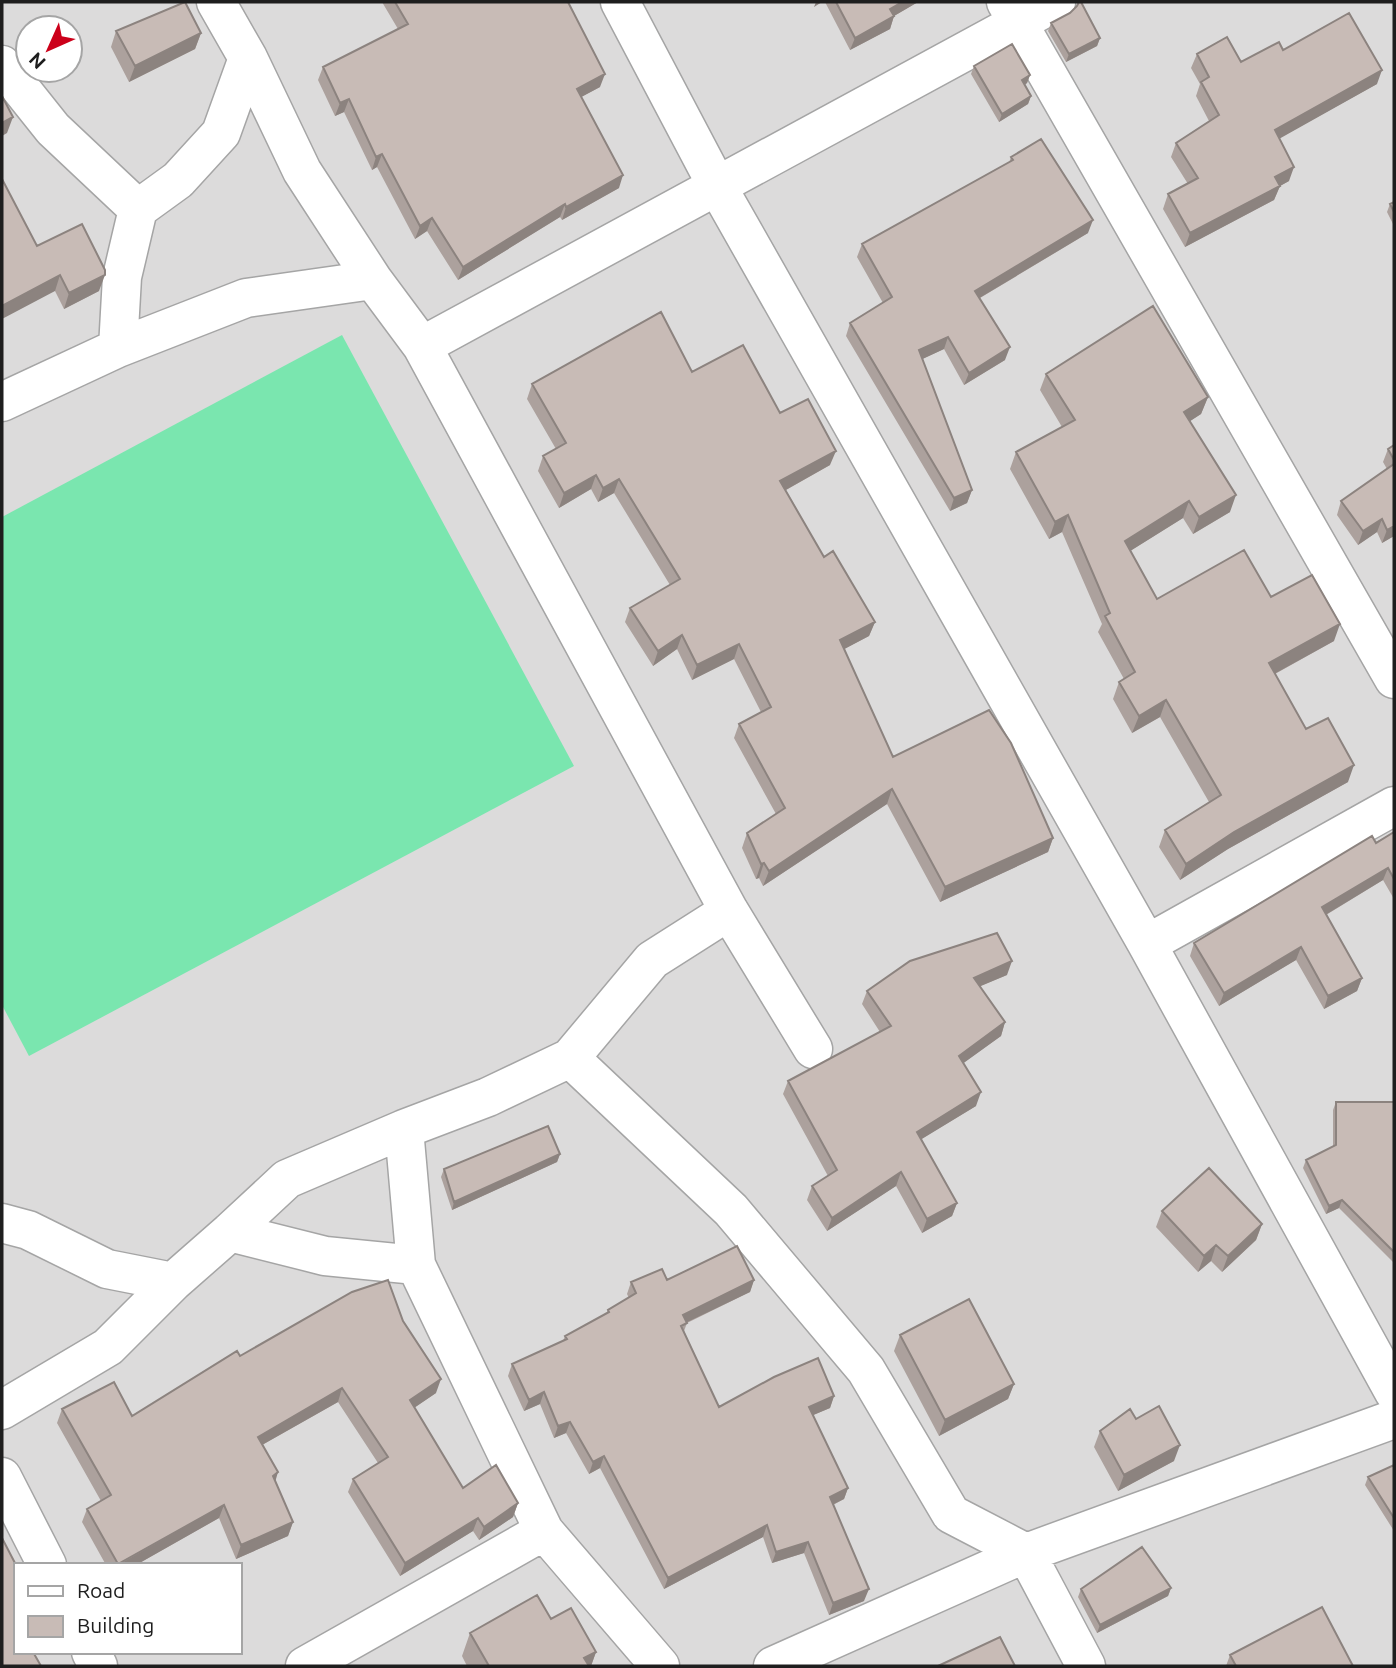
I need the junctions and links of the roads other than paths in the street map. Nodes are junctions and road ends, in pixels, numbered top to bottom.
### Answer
1 (216, 2) edge
2 (620, 2) edge
3 (1056, 2) edge
4 (1012, 11) edge
5 (248, 58) junction
6 (2, 65) edge
7 (717, 186) junction
8 (138, 209) junction
9 (373, 280) junction
10 (422, 346) junction
11 (118, 348) junction
12 (2, 402) edge
13 (1394, 679) edge
14 (1394, 806) edge
15 (729, 911) junction
16 (1147, 944) junction
17 (813, 1049) dead end
18 (570, 1058) junction
19 (404, 1129) junction
20 (2, 1223) edge
21 (230, 1232) junction
22 (416, 1265) junction
23 (173, 1282) junction
24 (1394, 1392) edge
25 (2, 1410) edge
26 (1394, 1419) edge
27 (2, 1477) edge
28 (544, 1531) junction
29 (1026, 1553) junction
30 (46, 1563) edge
31 (305, 1666) edge
32 (660, 1666) edge
33 (773, 1666) edge
34 (1086, 1666) edge

1 - 5 street
2 - 7 street
3 - 4 street
4 - 7 street
4 - 13 street
5 - 8 street
5 - 9 street
6 - 8 street
7 - 10 street
7 - 16 street
8 - 11 street
9 - 10 street
9 - 11 street
10 - 15 street
11 - 12 street
14 - 16 street
15 - 17 street
15 - 18 street
16 - 24 street
18 - 19 street
18 - 29 street
19 - 21 street
19 - 22 street
20 - 23 street
21 - 22 street
21 - 23 street
22 - 28 street
23 - 25 street
26 - 29 street
27 - 30 street
28 - 31 street
28 - 32 street
29 - 33 street
29 - 34 street

